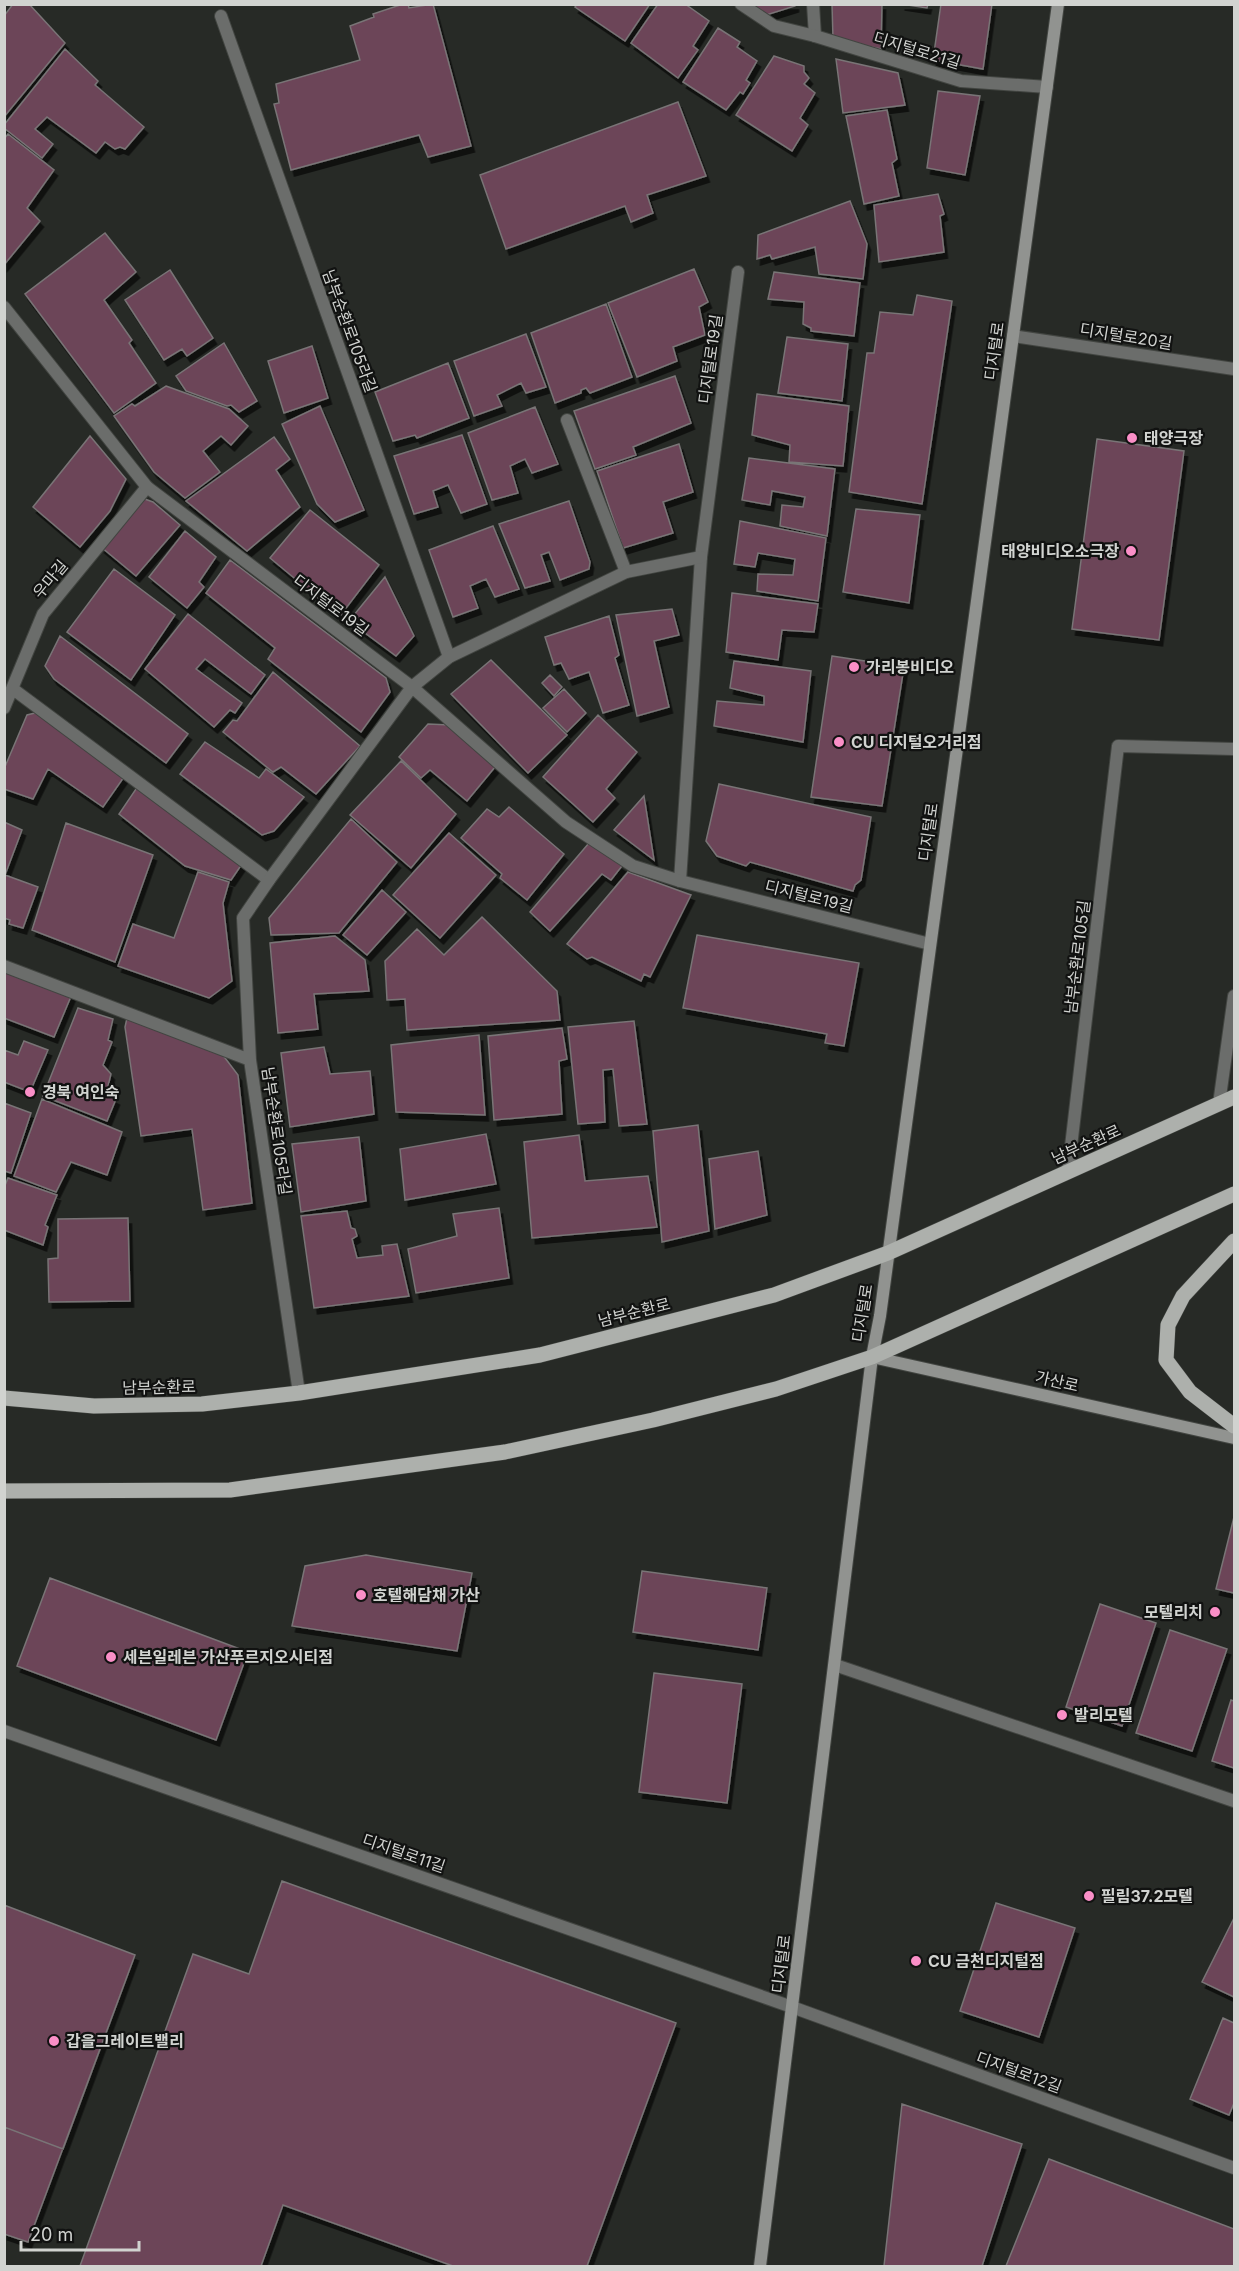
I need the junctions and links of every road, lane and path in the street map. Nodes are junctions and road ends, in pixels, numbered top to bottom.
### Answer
1 (741, 4) edge
2 (813, 4) edge
3 (1058, 4) edge
4 (220, 16) dead end
5 (815, 36) junction
6 (1047, 87) junction
7 (738, 272) dead end
8 (4, 307) edge
9 (1013, 336) junction
10 (1234, 369) edge
11 (567, 420) dead end
12 (147, 487) junction
13 (701, 558) junction
14 (626, 572) junction
15 (449, 657) junction
16 (412, 687) junction
17 (13, 689) junction
18 (4, 708) edge
19 (1234, 749) edge
20 (268, 880) junction
21 (680, 881) junction
22 (930, 944) junction
23 (4, 966) edge
24 (1234, 996) edge
25 (250, 1060) junction
26 (1234, 1097) edge
27 (1219, 1104) junction
28 (1068, 1172) junction
29 (1234, 1194) edge
30 (1234, 1241) edge
31 (888, 1252) junction
32 (872, 1357) junction
33 (299, 1393) junction
34 (4, 1398) edge
35 (1234, 1426) edge
36 (1234, 1438) edge
37 (4, 1491) edge
38 (835, 1665) junction
39 (4, 1731) edge
40 (1234, 1801) edge
41 (792, 2007) junction
42 (1234, 2168) edge
43 (760, 2266) edge

1 - 5 street, 디지털로21길
2 - 5 street
3 - 6 main road, 디지털로
4 - 15 street, 남부순환로105라길
5 - 6 street, 디지털로21길
6 - 9 main road, 디지털로
7 - 13 street, 디지털로19길
8 - 12 street, 디지털로19길
9 - 10 street, 디지털로20길
9 - 22 main road, 디지털로
11 - 14 street
12 - 16 street, 디지털로19길
12 - 17 street, 우마길
13 - 14 street, 남부순환로105라길
13 - 21 street, 디지털로19길
14 - 15 street, 남부순환로105라길
15 - 16 street, 남부순환로105라길
16 - 20 street, 남부순환로105라길
16 - 21 street, 디지털로19길
17 - 18 street, 우마길
17 - 20 street
19 - 28 street, 남부순환로105길
20 - 25 street, 남부순환로105라길
21 - 22 street, 디지털로19길
22 - 31 main road, 디지털로
23 - 25 street
24 - 27 street
25 - 33 street, 남부순환로105라길
26 - 27 main road, 남부순환로
27 - 28 main road, 남부순환로
28 - 31 main road, 남부순환로
29 - 32 main road
30 - 35 main road
31 - 32 main road, 디지털로
31 - 33 main road, 남부순환로
32 - 36 main road, 가산로
32 - 37 main road
32 - 38 main road, 디지털로
33 - 34 main road, 남부순환로
38 - 40 street
38 - 41 main road, 디지털로
39 - 41 street, 디지털로11길
41 - 42 street, 디지털로12길
41 - 43 main road, 디지털로

